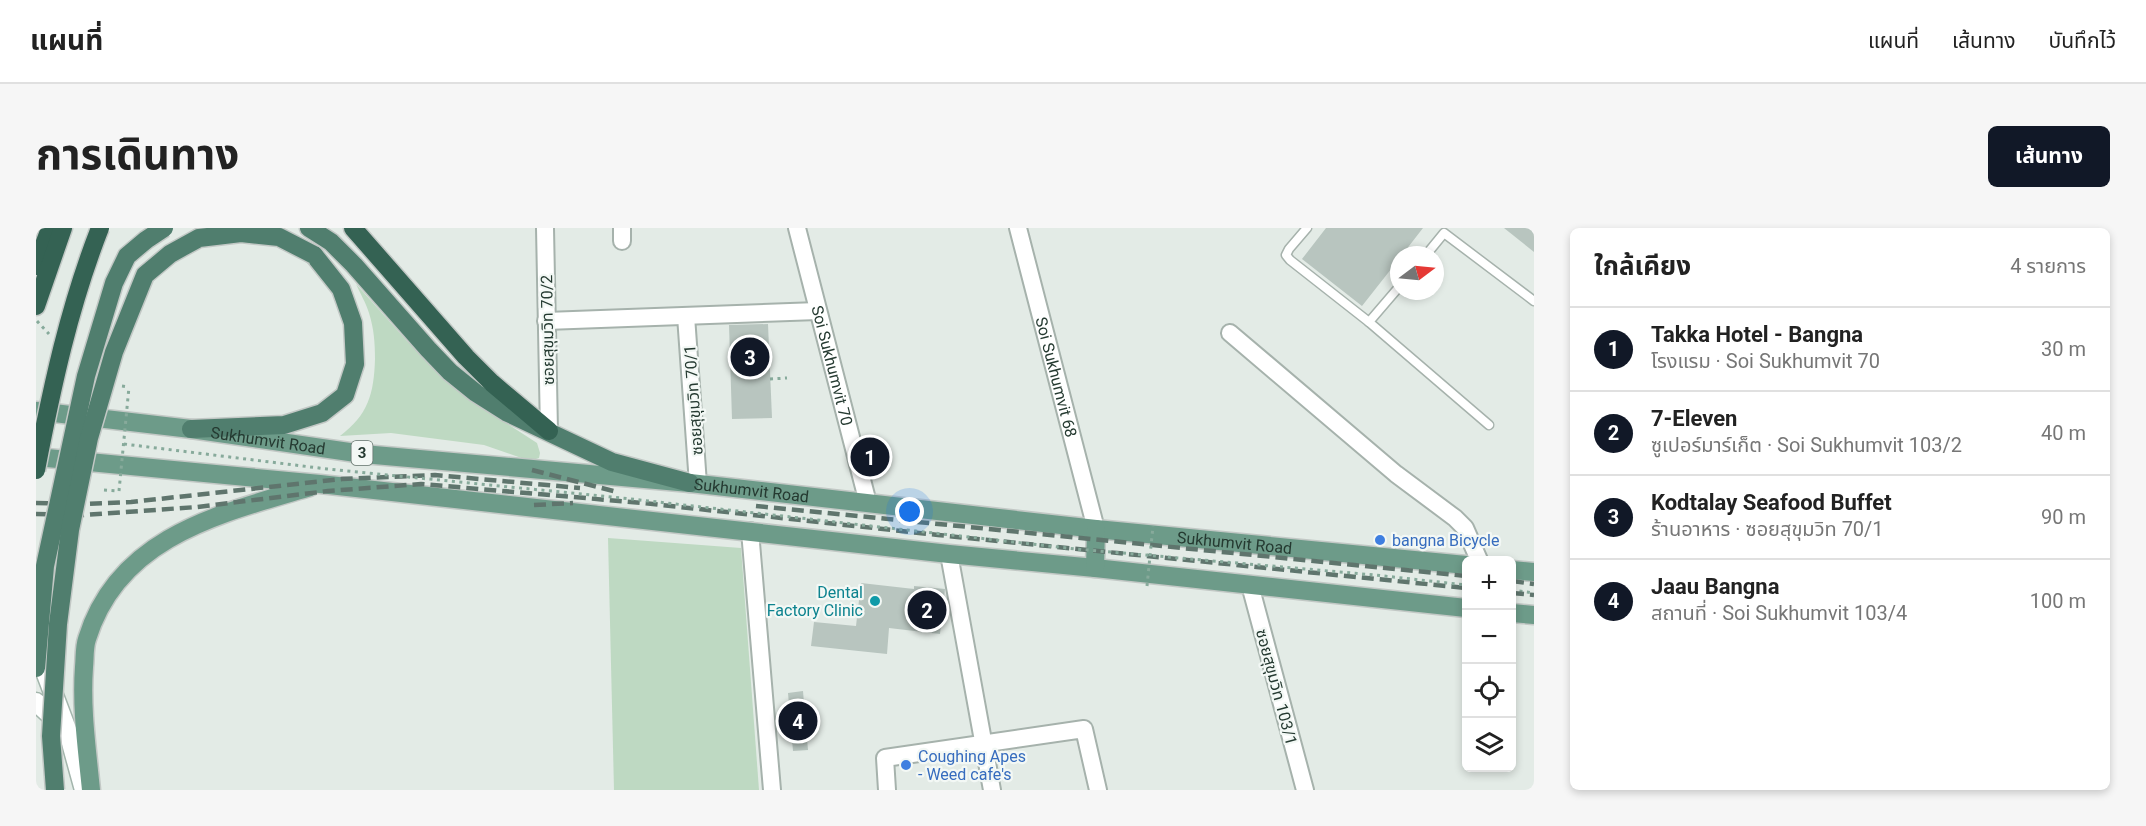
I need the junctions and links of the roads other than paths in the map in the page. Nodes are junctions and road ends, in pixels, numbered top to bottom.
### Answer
1 (51, 228) edge
2 (63, 228) edge
3 (90, 228) edge
4 (100, 228) edge
5 (164, 228) edge
6 (309, 228) edge
7 (353, 228) edge
8 (545, 228) edge
9 (797, 228) edge
10 (1018, 228) edge
11 (1307, 228) edge
12 (1446, 230) edge
13 (1433, 246) edge
14 (36, 266) edge
15 (1390, 297) edge
16 (1534, 301) edge
17 (36, 306) edge
18 (818, 311) junction
19 (687, 316) junction
20 (546, 321) junction
21 (1369, 322) junction
22 (1230, 333) dead end
23 (36, 406) edge
24 (36, 411) edge
25 (1489, 425) dead end
26 (191, 429) junction
27 (549, 431) junction
28 (36, 457) edge
29 (36, 470) edge
30 (320, 484) junction
31 (694, 484) junction
32 (868, 503) junction
33 (1096, 529) junction
34 (750, 531) junction
35 (949, 554) junction
36 (1477, 556) edge
37 (1462, 566) edge
38 (1095, 568) junction
39 (1516, 570) edge
40 (1534, 572) edge
41 (1250, 585) junction
42 (1462, 607) edge
43 (1516, 613) edge
44 (1534, 615) edge
45 (36, 648) edge
46 (36, 669) edge
47 (36, 702) edge
48 (68, 732) junction
49 (984, 744) junction
50 (55, 790) edge
51 (84, 790) edge
52 (91, 790) edge
53 (772, 790) edge
54 (887, 790) edge
55 (992, 790) edge
56 (1098, 790) edge
57 (1305, 790) edge

1 - 14 highway
2 - 17 highway
3 - 23 highway
4 - 29 highway, bridge
5 - 46 highway, bridge
6 - 27 highway
7 - 27 highway
8 - 20 street, ซอยสุขุมวิท 70/2
9 - 18 street, Soi Sukhumvit 70
10 - 33 street, Soi Sukhumvit 68
11 - 21 lane
12 - 13 lane
12 - 16 lane
15 - 21 lane
18 - 19 street
18 - 32 street, Soi Sukhumvit 70
19 - 20 street
19 - 31 street, ซอยสุขุมวิท 70/1
20 - 27 street, ซอยสุขุมวิท 70/2
21 - 25 lane
22 - 36 street
24 - 26 main road, Sukhumvit Road / 3
26 - 31 main road, Sukhumvit Road / 3
26 - 50 highway, bridge
27 - 31 highway
28 - 30 main road, 3
30 - 34 main road, 3
30 - 52 main road
31 - 32 main road, Sukhumvit Road / 3
32 - 33 main road, Sukhumvit Road
33 - 37 main road, Sukhumvit Road
33 - 38 main road
34 - 35 main road
34 - 53 street
35 - 38 main road
35 - 49 street
38 - 41 main road
39 - 40 main road
41 - 42 main road
41 - 57 street, ซอยสุขุมวิท 103/1
43 - 44 main road
45 - 48 main road
47 - 48 main road
48 - 51 main road
49 - 54 street
49 - 55 street
49 - 56 street

